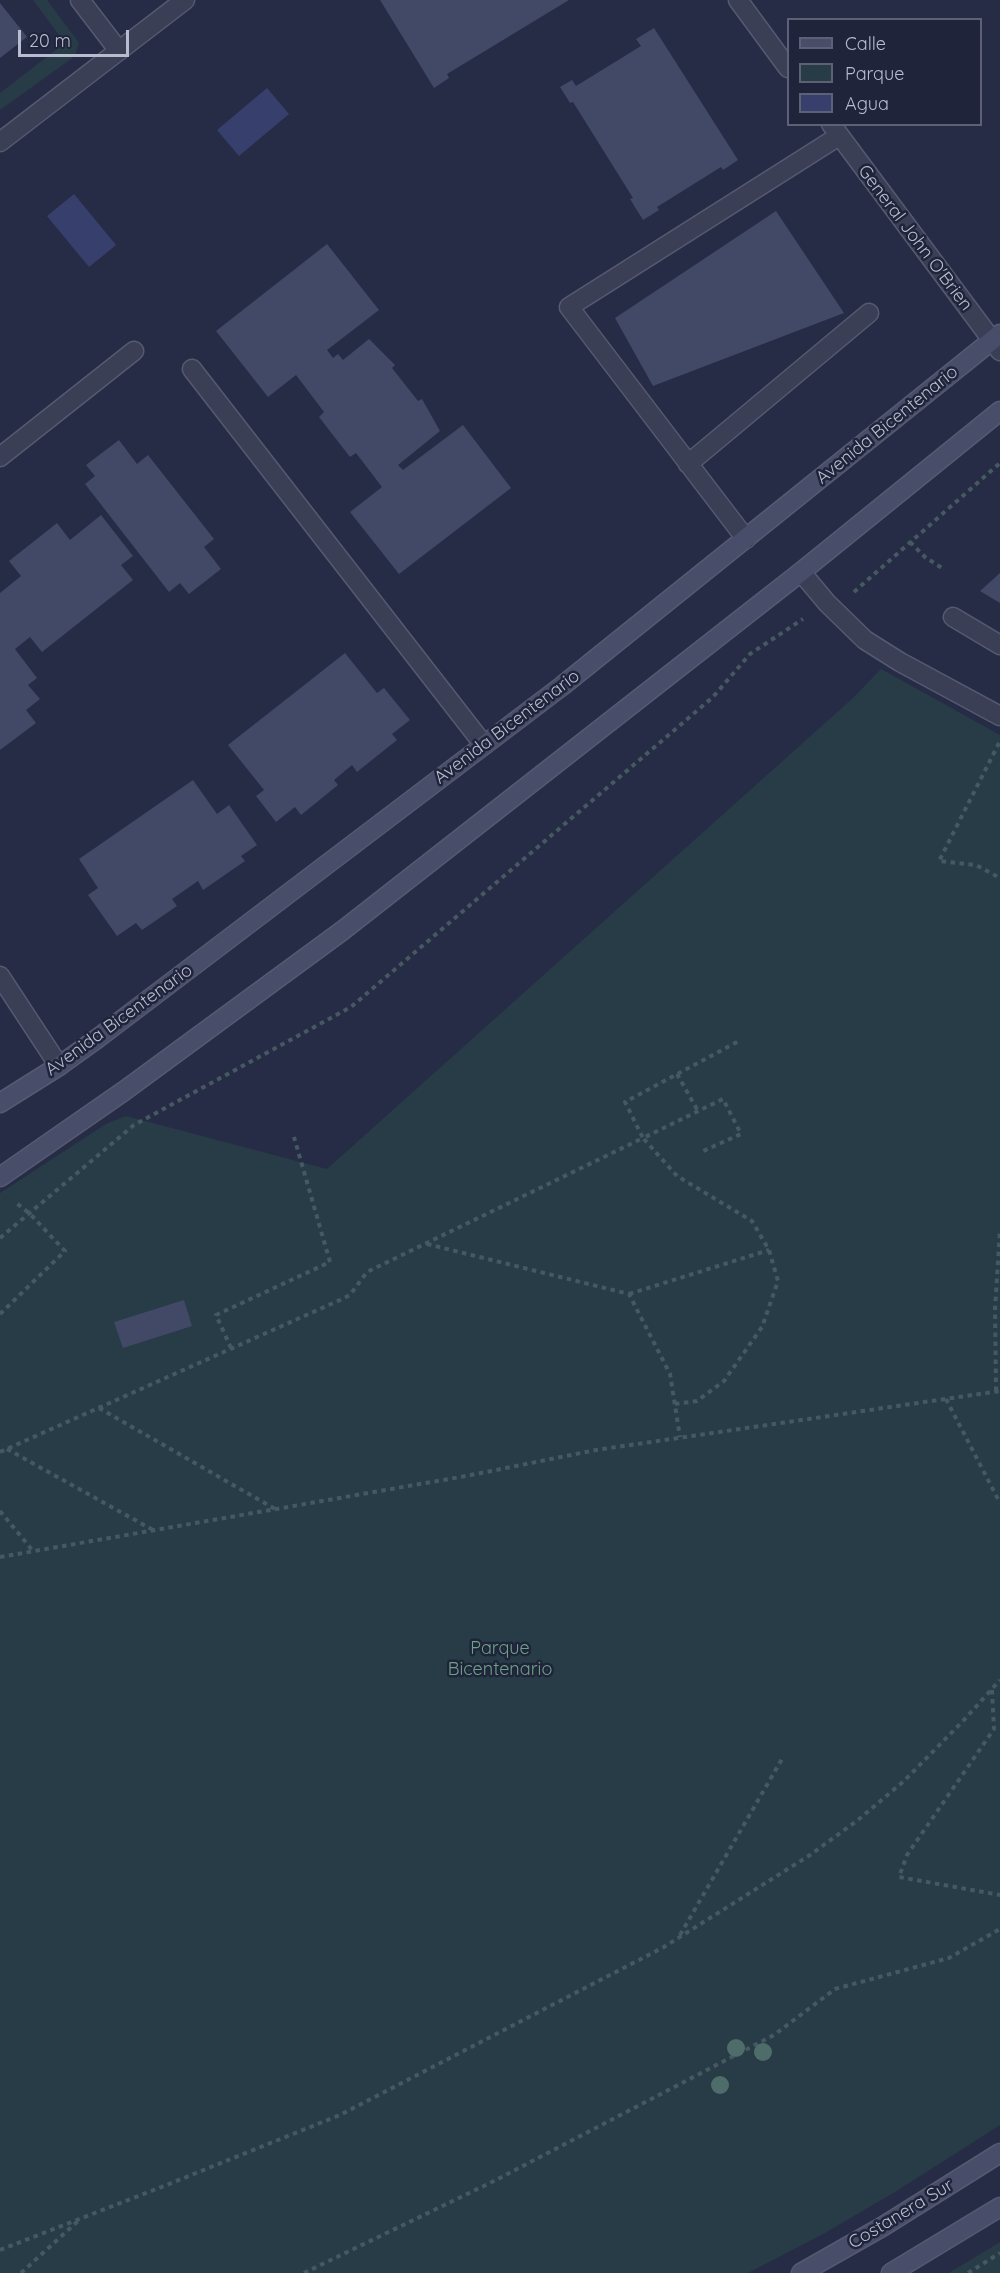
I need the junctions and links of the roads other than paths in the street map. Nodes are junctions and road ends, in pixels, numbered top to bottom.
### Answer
1 (80, 0) edge
2 (185, 0) edge
3 (738, 0) edge
4 (119, 51) junction
5 (787, 65) edge
6 (835, 130) edge
7 (0, 142) edge
8 (869, 313) dead end
9 (997, 342) edge
10 (134, 351) dead end
11 (192, 369) dead end
12 (1000, 411) edge
13 (0, 457) edge
14 (688, 464) junction
15 (746, 538) junction
16 (801, 572) junction
17 (953, 617) dead end
18 (1000, 645) edge
19 (1000, 716) edge
20 (484, 745) junction
21 (0, 976) edge
22 (59, 1066) junction
23 (0, 1103) edge
24 (0, 1177) edge
25 (1000, 2153) edge
26 (1000, 2207) edge
27 (801, 2273) edge
28 (891, 2273) edge

1 - 4 street
2 - 4 street
3 - 5 street
4 - 7 street
6 - 9 street, General John O'Brien
6 - 14 street
8 - 14 street
9 - 15 main road, Avenida Bicentenario
10 - 13 street
11 - 20 street
12 - 16 main road
14 - 15 street
15 - 20 main road, Avenida Bicentenario
16 - 19 street
16 - 24 main road
17 - 18 street
20 - 22 main road, Avenida Bicentenario
21 - 22 street
22 - 23 main road, Avenida Bicentenario
25 - 27 main road, Costanera Sur
26 - 28 main road

